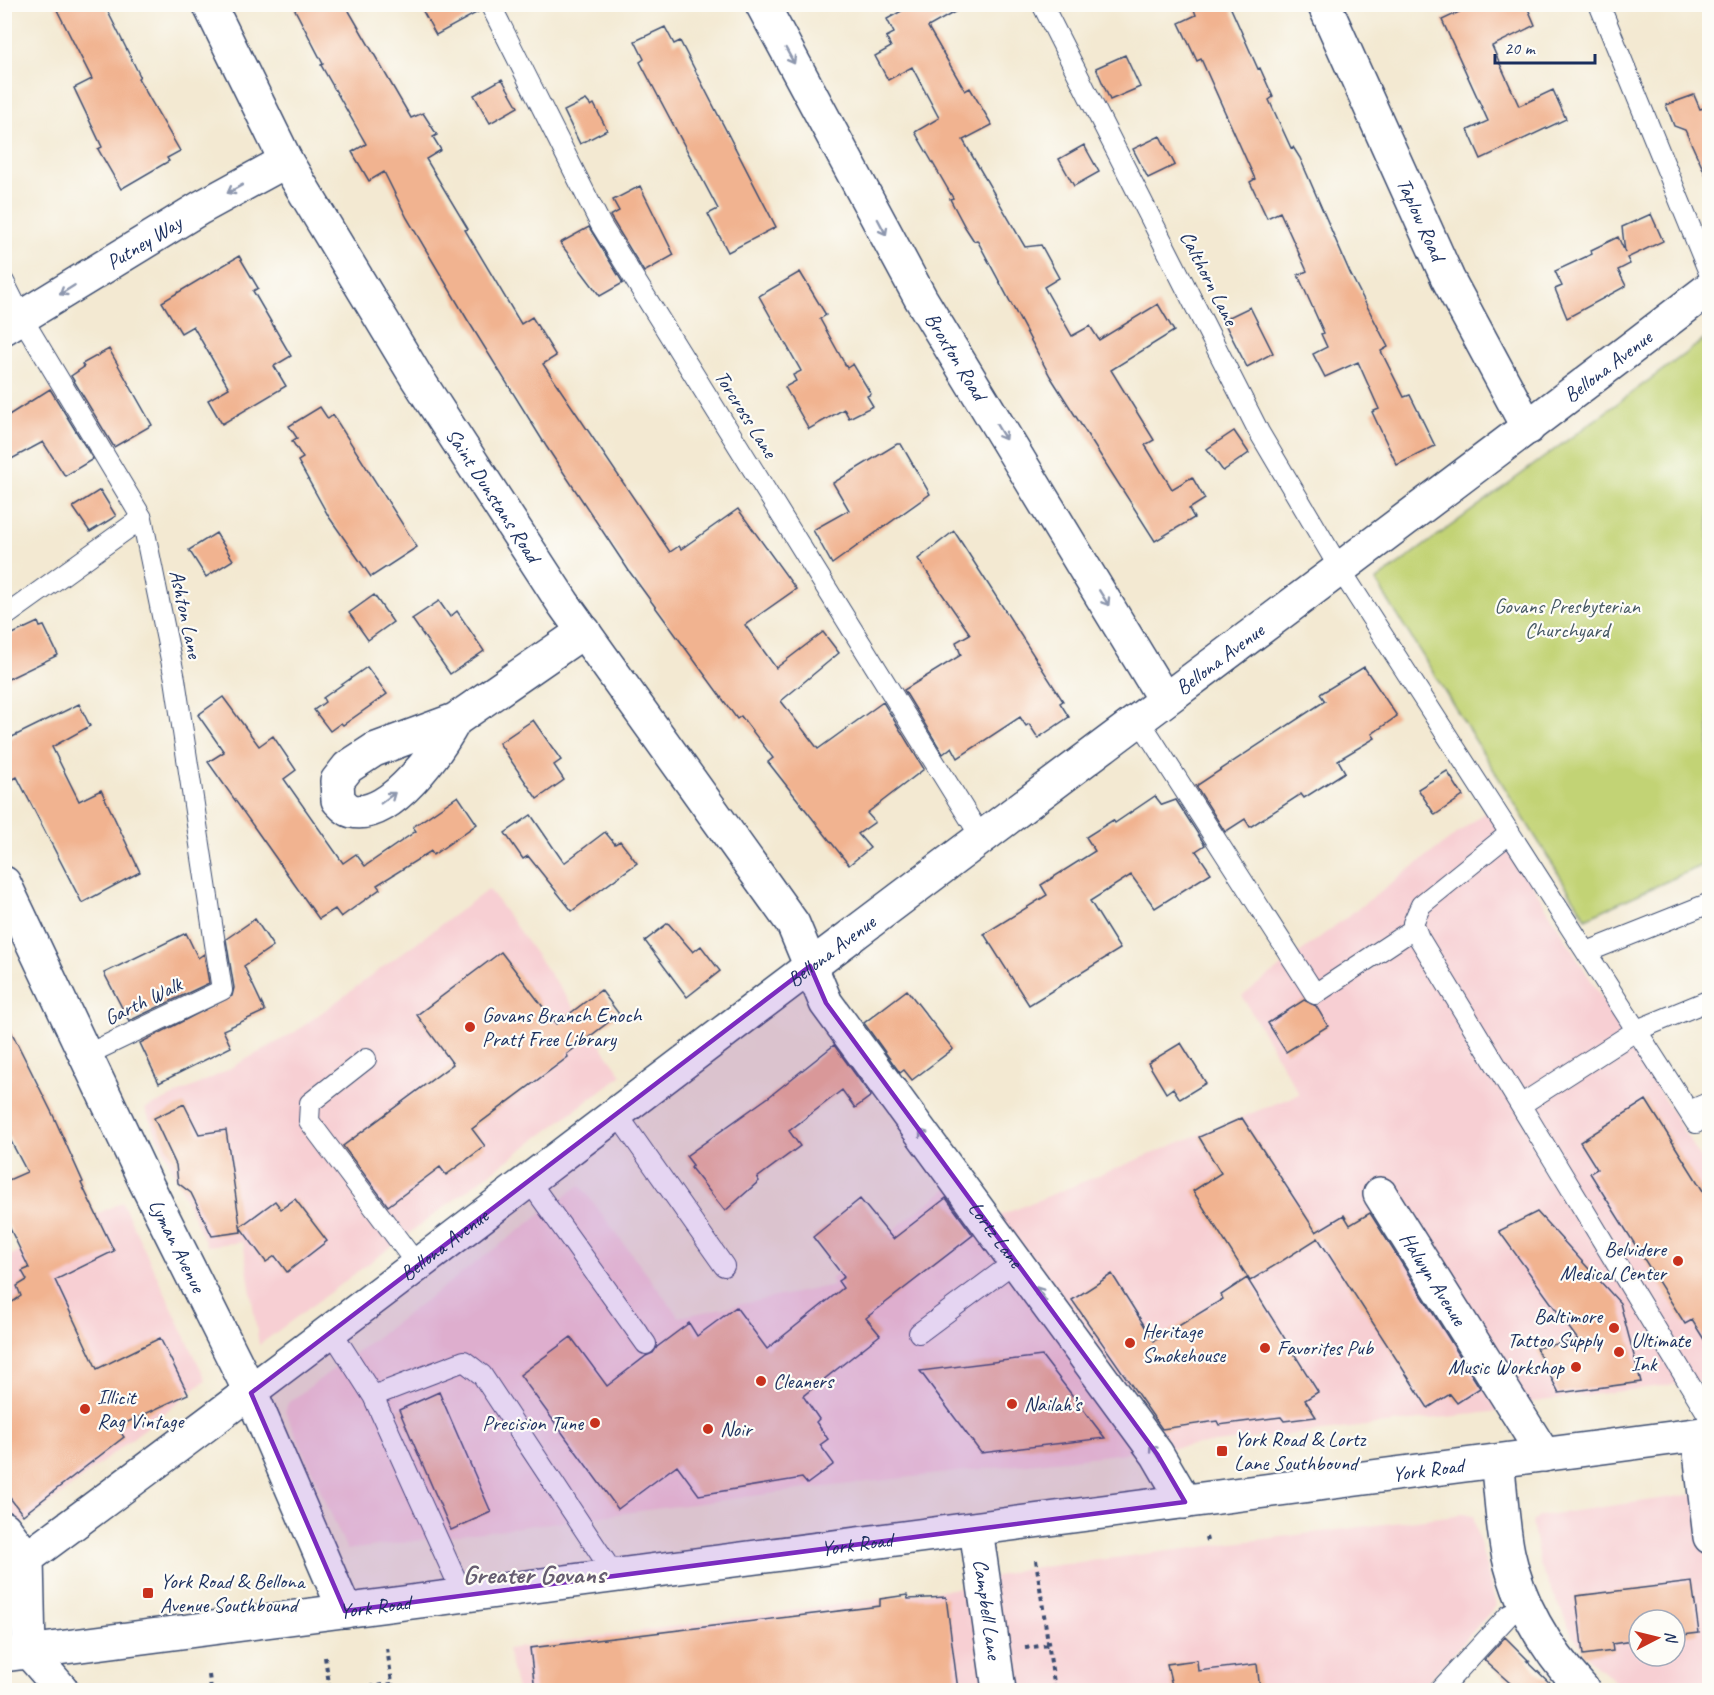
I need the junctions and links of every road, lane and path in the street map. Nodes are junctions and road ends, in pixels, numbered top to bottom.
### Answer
1 (209, 4) edge
2 (490, 4) edge
3 (762, 4) edge
4 (1042, 4) edge
5 (1324, 4) edge
6 (1599, 4) edge
7 (286, 161) junction
8 (1710, 275) edge
9 (4, 282) edge
10 (1710, 288) edge
11 (13, 323) edge
12 (1528, 428) junction
13 (141, 518) junction
14 (1340, 569) junction
15 (4, 616) edge
16 (584, 631) junction
17 (1164, 699) junction
18 (1138, 718) junction
19 (455, 720) dead end
20 (1510, 833) junction
21 (981, 837) junction
22 (4, 883) edge
23 (1710, 903) edge
24 (1415, 928) junction
25 (1587, 952) junction
26 (810, 966) junction
27 (222, 990) joint
28 (1710, 1000) edge
29 (1637, 1030) junction
30 (86, 1055) junction
31 (366, 1059) dead end
32 (1710, 1102) edge
33 (1521, 1104) junction
34 (617, 1114) junction
35 (529, 1181) junction
36 (1380, 1194) dead end
37 (1017, 1260) junction
38 (418, 1266) junction
39 (724, 1266) dead end
40 (332, 1332) junction
41 (919, 1333) dead end
42 (646, 1344) dead end
43 (251, 1393) junction
44 (373, 1396) junction
45 (1706, 1429) edge
46 (1545, 1455) junction
47 (1497, 1461) junction
48 (1185, 1502) junction
49 (4, 1528) edge
50 (976, 1529) junction
51 (1710, 1537) edge
52 (27, 1558) junction
53 (1036, 1560) dead end
54 (615, 1576) junction
55 (463, 1595) junction
56 (1526, 1607) junction
57 (345, 1611) junction
58 (1049, 1645) junction
59 (387, 1648) dead end
60 (1018, 1648) dead end
61 (17, 1653) edge
62 (326, 1657) dead end
63 (209, 1675) dead end
64 (392, 1684) junction
65 (62, 1690) edge
66 (211, 1690) edge
67 (330, 1690) edge
68 (343, 1690) edge
69 (393, 1690) edge
70 (999, 1690) edge
71 (1055, 1690) edge
72 (1440, 1690) edge
73 (1584, 1690) edge

1 - 7 street, Saint Dunstans Road
2 - 21 lane, Torcross Lane
3 -> 17 street, Broxton Road
4 - 14 lane, Calthorn Lane
5 - 12 street, Taplow Road
6 - 8 lane
7 -> 11 street, Putney Way
7 - 16 street, Saint Dunstans Road
9 - 11 lane, Ashton Lane
10 - 12 street, Bellona Avenue
11 - 13 lane, Ashton Lane
12 - 14 street, Bellona Avenue
13 - 15 lane
13 - 27 lane, Ashton Lane
14 - 17 street, Bellona Avenue
14 - 20 lane, Calthorn Lane
16 - 19 street
16 - 26 street, Saint Dunstans Road
17 - 18 street, Bellona Avenue
18 - 21 street, Bellona Avenue
18 - 24 lane
20 - 24 lane
20 - 25 lane, Calthorn Lane
21 - 26 street, Bellona Avenue
22 - 30 street, Lyman Avenue
23 - 25 lane
24 - 33 lane
25 - 29 lane, Calthorn Lane
26 - 34 street, Bellona Avenue
37 -> 26 street, Lortz Lane
27 - 30 lane, Garth Walk
28 - 29 lane
29 - 32 lane, Calthorn Lane
29 - 33 lane
30 - 43 street, Lyman Avenue
31 - 38 lane
33 - 45 lane
34 - 35 street, Bellona Avenue
34 - 39 lane
35 - 38 street, Bellona Avenue
35 - 42 lane
36 - 46 street, Halwyn Avenue
37 - 41 lane
48 -> 37 street, Lortz Lane
38 - 40 street, Bellona Avenue
40 - 43 street, Bellona Avenue
40 - 44 lane
43 - 52 street, Bellona Avenue
43 - 57 street, Lyman Avenue
44 - 54 lane
44 - 55 lane
45 - 46 street, York Road
45 - 51 street
46 - 47 street, York Road
47 - 48 street, York Road
47 - 56 street
48 - 50 street, York Road
49 - 52 street
50 - 54 street, York Road
50 - 70 street, Campbell Lane
52 - 61 street
53 - 58 path
54 - 55 street, York Road
55 - 57 street, York Road
56 - 72 lane
56 - 73 street
57 - 61 street, York Road
58 - 60 path
58 - 71 path
59 - 64 path
61 - 65 street
62 - 67 path
63 - 66 path
64 - 68 path
64 - 69 path

